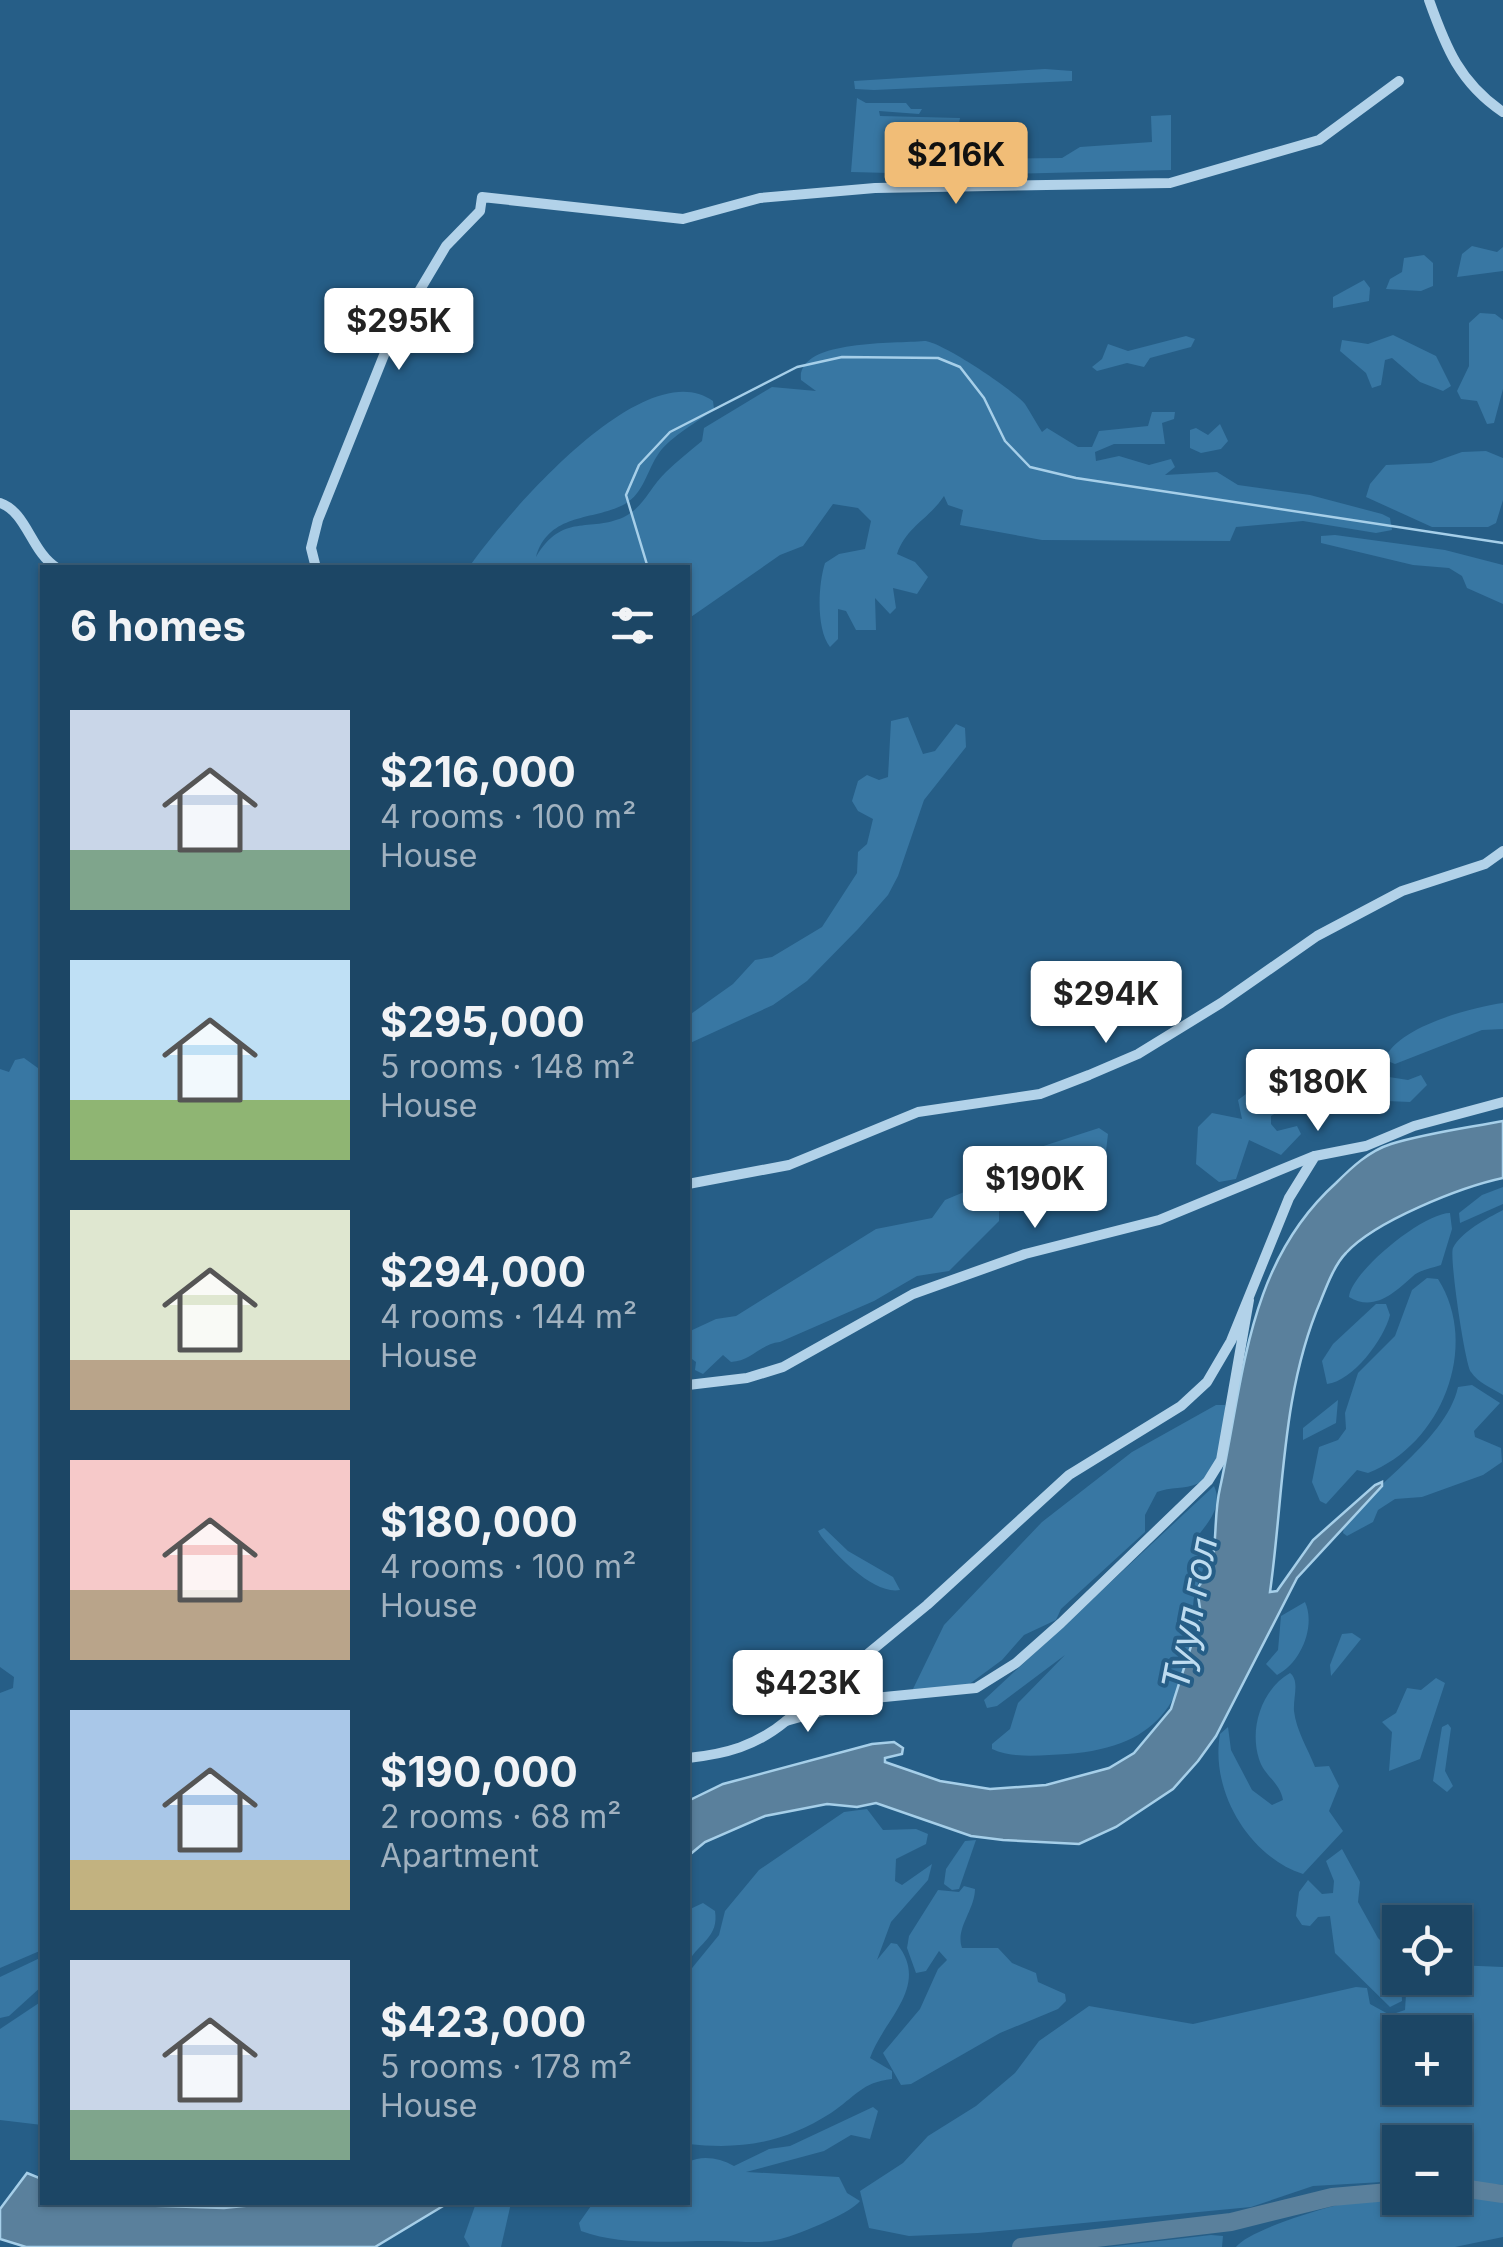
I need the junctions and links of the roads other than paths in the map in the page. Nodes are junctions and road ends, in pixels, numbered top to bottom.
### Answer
1 (1429, 0) edge
2 (1399, 81) dead end
3 (1503, 112) edge
4 (0, 503) edge
5 (53, 565) edge
6 (315, 565) edge
7 (1503, 851) edge
8 (1503, 1102) edge
9 (1315, 1156) junction
10 (690, 1184) edge
11 (1249, 1300) junction
12 (690, 1385) edge
13 (786, 1721) junction
14 (690, 1758) edge

1 - 3 street
2 - 6 street
4 - 5 street
7 - 10 street
8 - 9 street
9 - 11 street
9 - 12 street
11 - 13 street
11 - 13 street
13 - 14 street

